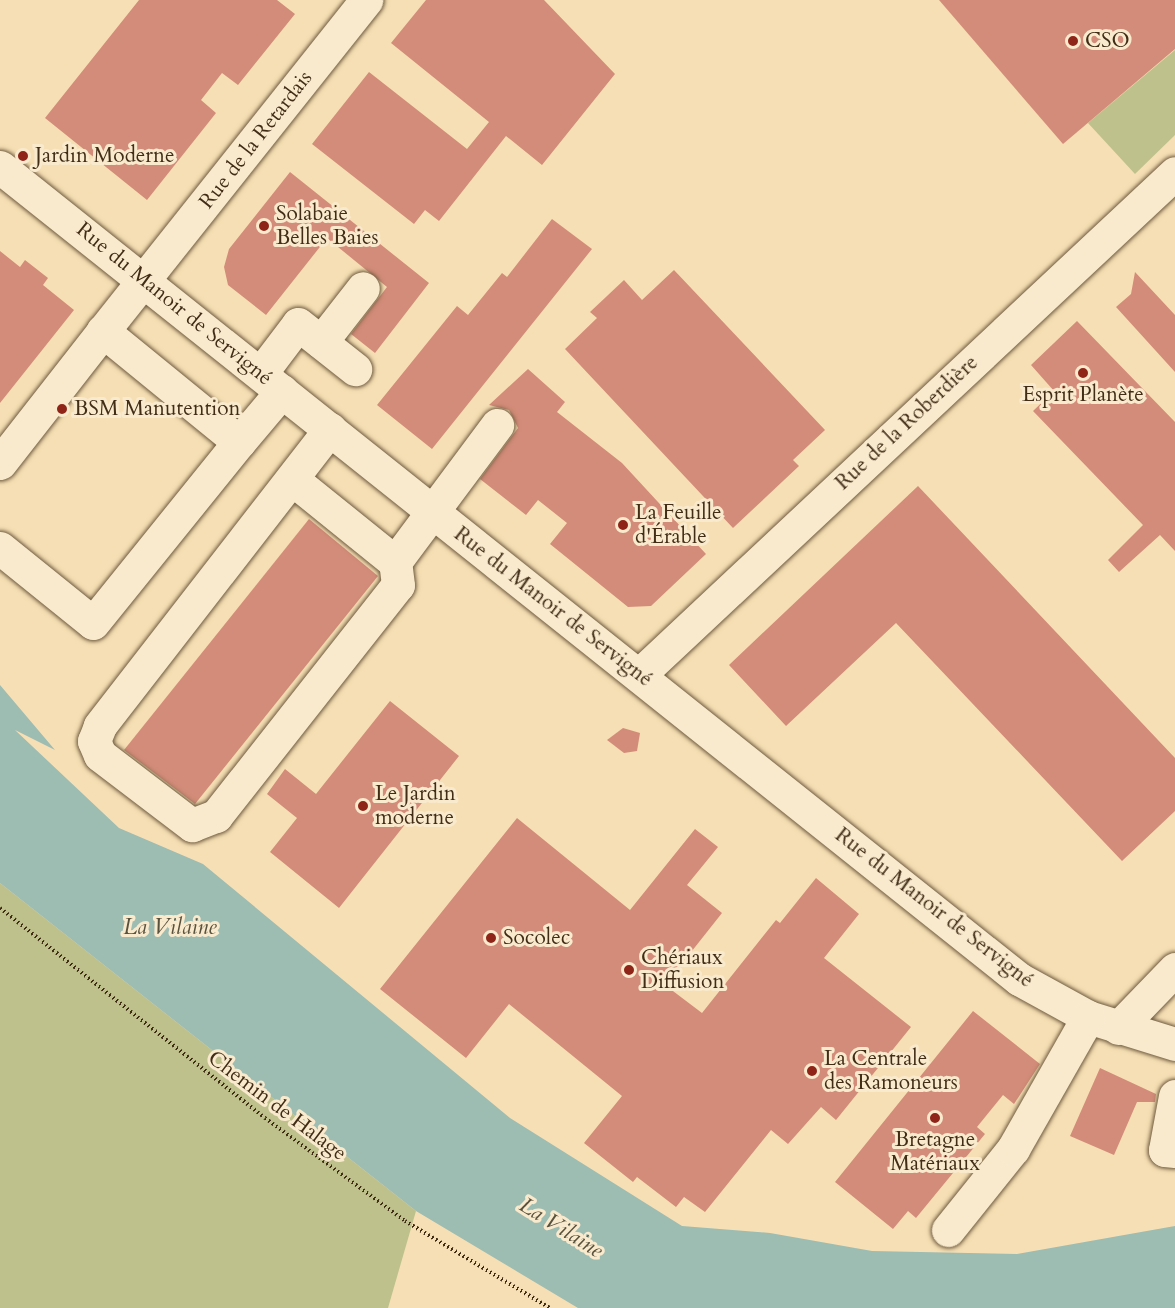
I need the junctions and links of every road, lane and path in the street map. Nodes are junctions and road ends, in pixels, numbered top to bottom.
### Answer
1 (366, 0) edge
2 (0, 167) edge
3 (1175, 173) edge
4 (146, 280) junction
5 (363, 288) dead end
6 (104, 331) junction
7 (321, 342) junction
8 (355, 369) dead end
9 (271, 382) junction
10 (497, 425) dead end
11 (330, 429) junction
12 (239, 442) junction
13 (0, 464) edge
14 (292, 479) junction
15 (432, 511) junction
16 (0, 548) edge
17 (395, 562) junction
18 (639, 675) junction
19 (0, 908) edge
20 (1175, 969) edge
21 (1088, 1017) junction
22 (1118, 1028) junction
23 (1175, 1044) edge
24 (1175, 1096) edge
25 (1175, 1151) edge
26 (948, 1230) dead end
27 (550, 1308) edge

1 - 4 street, Rue de la Retardais
2 - 4 street, Rue du Manoir de Servigné
3 - 18 street, Rue de la Roberdière
4 - 6 street, Rue de la Retardais
4 - 9 street, Rue du Manoir de Servigné
5 - 7 street
6 - 12 street
6 - 13 street, Rue de la Retardais
7 - 8 street
7 - 9 street
9 - 11 street, Rue du Manoir de Servigné
9 - 12 street
10 - 15 street
11 - 14 street
11 - 15 street, Rue du Manoir de Servigné
12 - 16 street
14 - 17 street
14 - 17 street
15 - 17 street
15 - 18 street, Rue du Manoir de Servigné
18 - 21 street, Rue du Manoir de Servigné
19 - 27 path, Chemin de Halage
20 - 22 street
21 - 22 street, Rue du Manoir de Servigné
21 - 26 street
22 - 23 street, Rue du Manoir de Servigné
24 - 25 street

